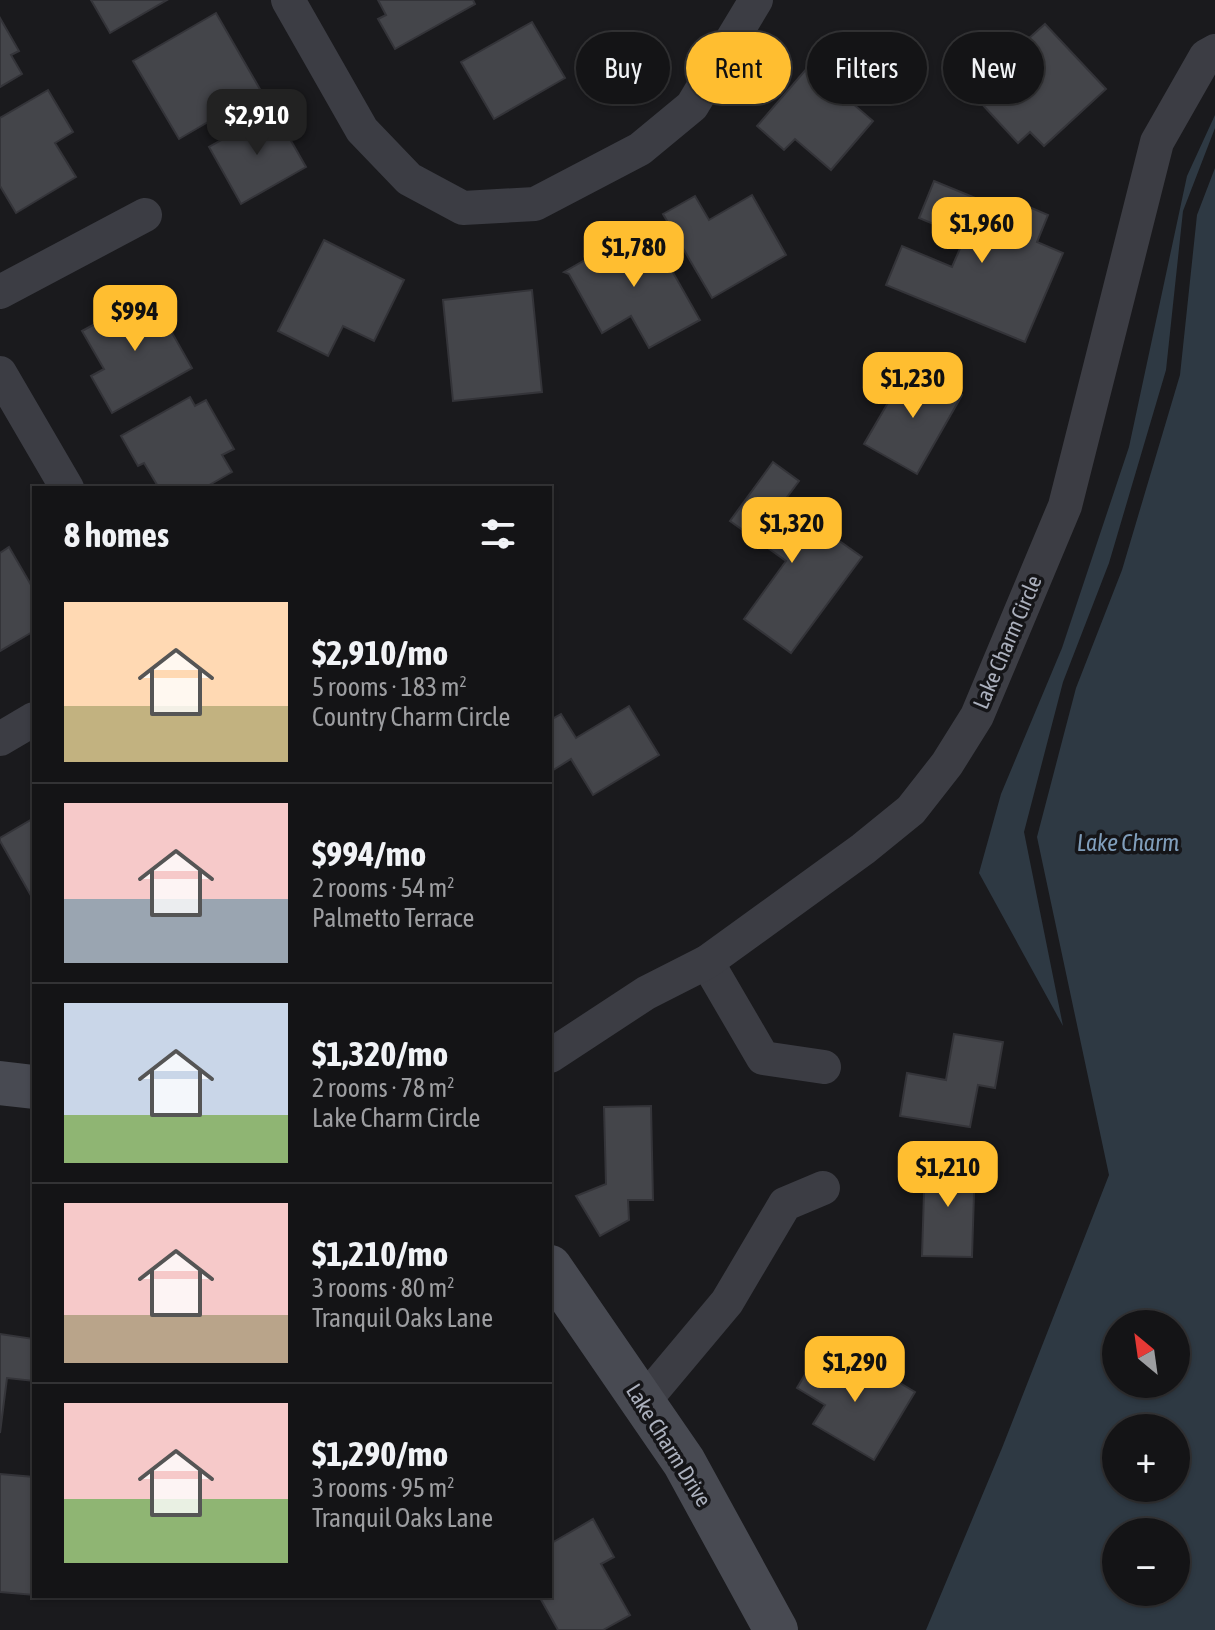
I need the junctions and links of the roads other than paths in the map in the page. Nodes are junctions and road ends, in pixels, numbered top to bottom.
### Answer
1 (288, 0) edge
2 (756, 0) edge
3 (1215, 51) edge
4 (145, 215) dead end
5 (0, 292) edge
6 (0, 373) edge
7 (66, 486) edge
8 (32, 720) edge
9 (0, 739) edge
10 (707, 962) junction
11 (552, 1055) edge
12 (824, 1067) dead end
13 (0, 1083) edge
14 (32, 1087) edge
15 (823, 1188) dead end
16 (552, 1270) edge
17 (644, 1401) junction
18 (776, 1630) edge

1 - 2 street
3 - 10 street, Lake Charm Circle
4 - 5 street
6 - 7 street
8 - 9 street
10 - 11 street, Lake Charm Circle
10 - 12 street
13 - 14 street
15 - 17 street
16 - 17 street, Lake Charm Drive
17 - 18 street, Lake Charm Drive

